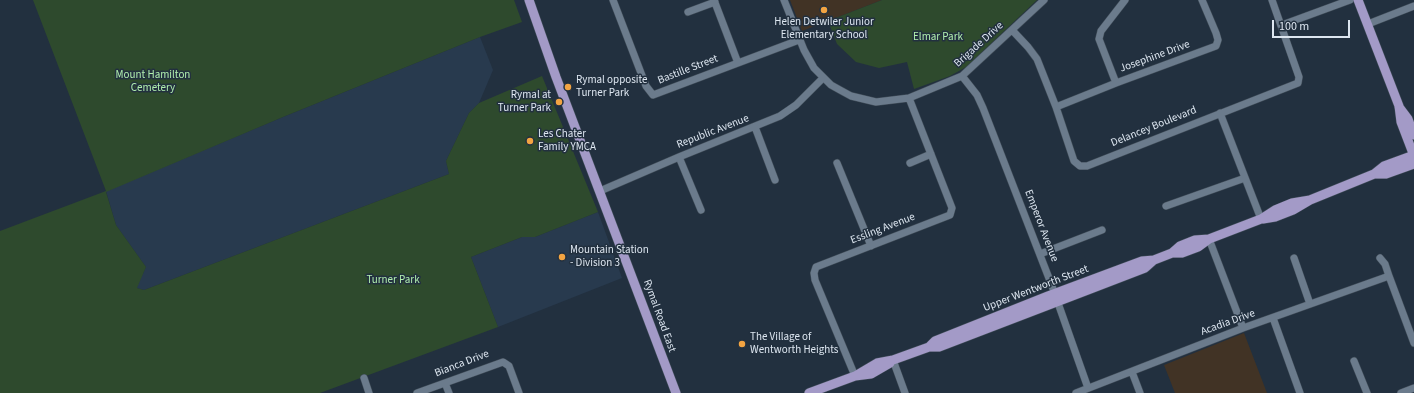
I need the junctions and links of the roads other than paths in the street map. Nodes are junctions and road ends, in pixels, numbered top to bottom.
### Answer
1 (528, 0) edge
2 (613, 0) edge
3 (784, 0) edge
4 (1044, 0) edge
5 (1125, 0) edge
6 (1202, 0) edge
7 (1272, 0) edge
8 (1350, 0) edge
9 (1358, 0) edge
10 (715, 1) edge
11 (1414, 6) edge
12 (688, 12) dead end
13 (1368, 24) junction
14 (1282, 25) junction
15 (1012, 30) junction
16 (800, 40) junction
17 (738, 63) junction
18 (962, 76) junction
19 (823, 78) junction
20 (1116, 83) junction
21 (910, 98) junction
22 (1399, 106) junction
23 (1056, 107) junction
24 (1220, 113) junction
25 (755, 127) junction
26 (1414, 135) edge
27 (931, 154) junction
28 (1414, 156) edge
29 (679, 157) junction
30 (837, 163) dead end
31 (910, 163) dead end
32 (1414, 164) edge
33 (1374, 174) junction
34 (1245, 178) junction
35 (775, 180) dead end
36 (600, 191) junction
37 (1166, 206) dead end
38 (701, 210) dead end
39 (1261, 219) junction
40 (1102, 230) dead end
41 (1209, 239) junction
42 (871, 246) junction
43 (1040, 254) junction
44 (1294, 258) dead end
45 (1380, 258) dead end
46 (1389, 276) junction
47 (1056, 298) junction
48 (1310, 304) junction
49 (1273, 318) junction
50 (1243, 328) junction
51 (1414, 343) edge
52 (893, 360) junction
53 (1354, 361) dead end
54 (1132, 372) junction
55 (855, 376) junction
56 (364, 378) dead end
57 (445, 382) junction
58 (1088, 388) junction
59 (1414, 388) edge
60 (369, 393) edge
61 (417, 393) edge
62 (449, 393) edge
63 (519, 393) edge
64 (676, 393) edge
65 (809, 393) edge
66 (905, 393) edge
67 (1076, 393) edge
68 (1140, 393) edge
69 (1300, 393) edge
70 (1367, 393) edge
71 (1401, 393) edge

1 - 36 main road, Rymal Road East
2 - 17 street, Bastille Street
3 - 16 street, Brigade Drive
4 - 15 street, Brigade Drive
5 - 20 street
6 - 20 street, Josephine Drive
7 - 14 street, Delancey Boulevard
8 - 14 street
9 - 13 main road
10 - 12 street
10 - 17 street
11 - 13 street
13 - 22 main road
14 - 24 street, Delancey Boulevard
15 - 18 street, Brigade Drive
15 - 23 street, Delancey Boulevard
16 - 17 street, Bastille Street
16 - 19 street, Brigade Drive
18 - 21 street, Brigade Drive
18 - 43 street, Emperor Avenue
19 - 21 street, Brigade Drive
19 - 25 street, Republic Avenue
20 - 23 street, Josephine Drive
21 - 27 street, Essling Avenue
22 - 26 main road
22 - 28 main road
23 - 24 street, Delancey Boulevard
24 - 34 street
25 - 29 street, Republic Avenue
25 - 35 street
27 - 31 street
27 - 42 street, Essling Avenue
28 - 33 main road, Upper Wentworth Street
29 - 36 street, Republic Avenue
29 - 38 street
30 - 42 street
32 - 33 main road, Upper Wentworth Street
33 - 39 main road, Upper Wentworth Street
34 - 37 street
34 - 39 street
36 - 64 main road, Rymal Road East
39 - 41 main road, Upper Wentworth Street
40 - 43 street
41 - 47 main road, Upper Wentworth Street
41 - 50 street
42 - 55 street, Essling Avenue
43 - 47 street, Emperor Avenue
44 - 48 street
45 - 46 street
46 - 48 street, Acadia Drive
46 - 51 street
47 - 52 main road, Upper Wentworth Street
47 - 58 street, Emperor Avenue
48 - 49 street, Acadia Drive
49 - 50 street, Acadia Drive
49 - 69 street
50 - 54 street, Acadia Drive
52 - 55 main road, Upper Wentworth Street
52 - 66 street
53 - 70 street
54 - 58 street, Acadia Drive
54 - 68 street
55 - 65 main road, Upper Wentworth Street
56 - 60 street
57 - 61 street, Bianca Drive
57 - 62 street
57 - 63 street, Bianca Drive
58 - 67 street, Acadia Drive
59 - 71 street

